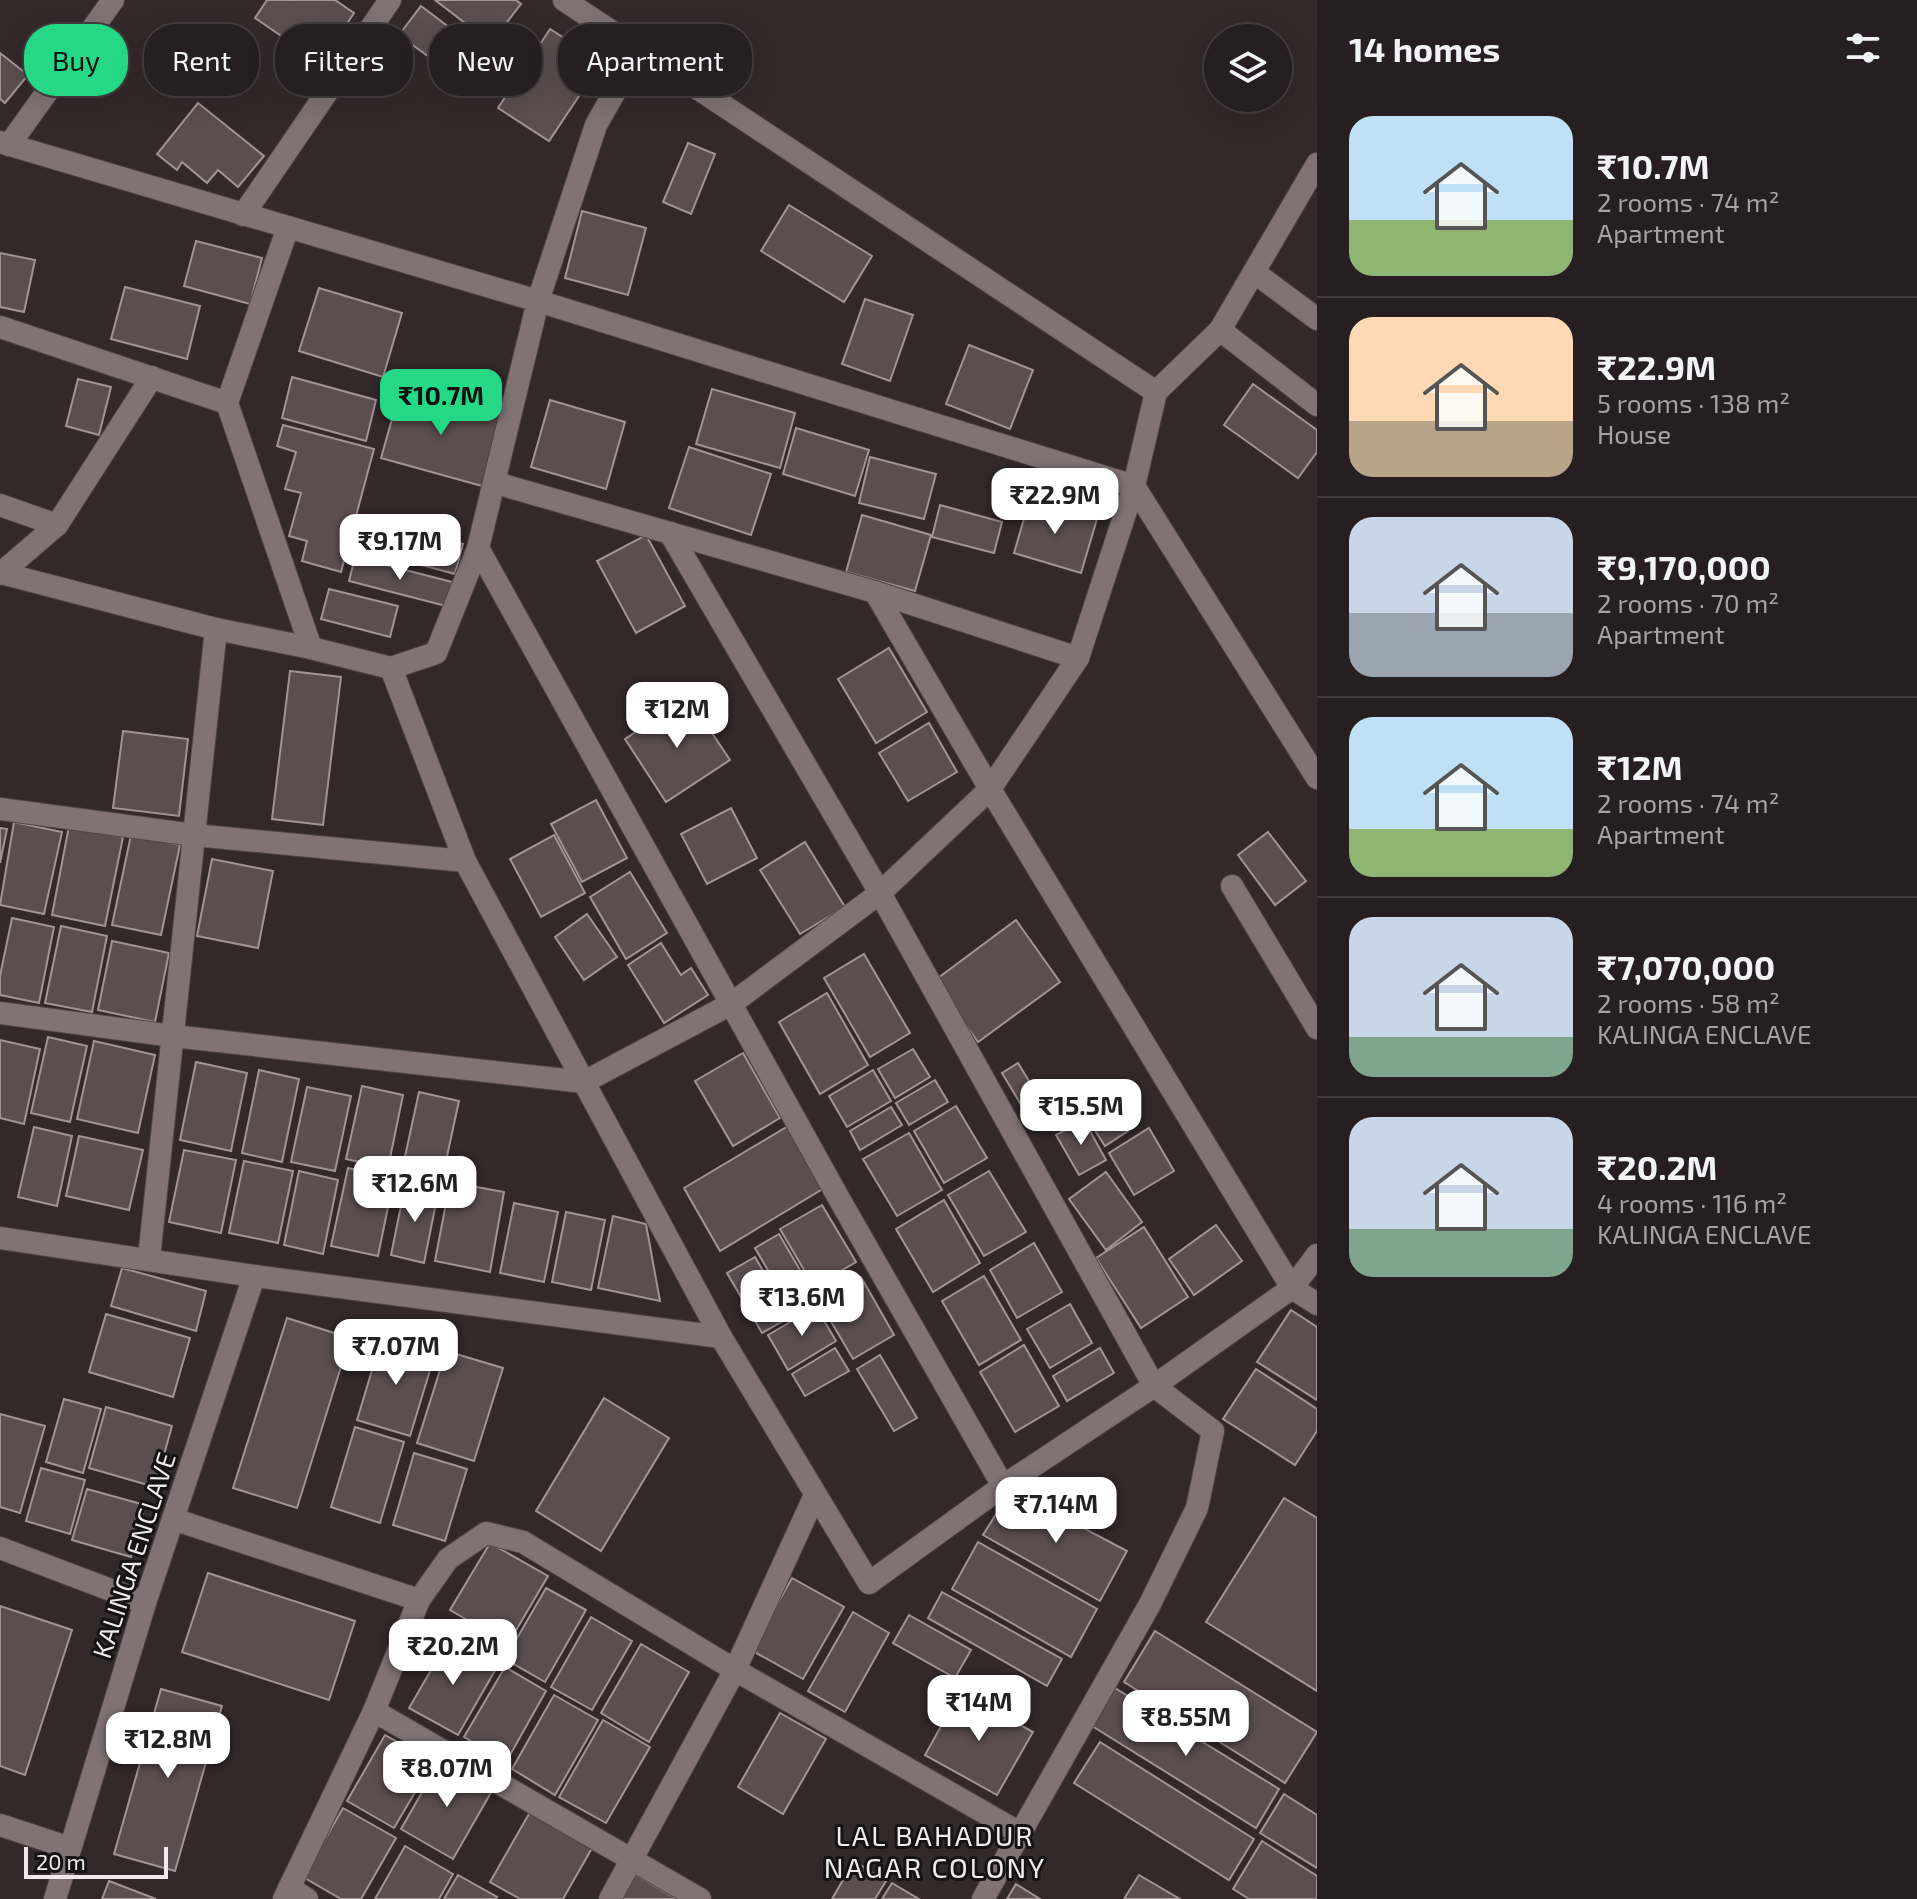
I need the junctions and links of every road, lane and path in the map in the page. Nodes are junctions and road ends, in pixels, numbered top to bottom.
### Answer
1 (113, 0) edge
2 (390, 0) edge
3 (564, 0) edge
4 (601, 24) edge
5 (612, 96) edge
6 (710, 96) edge
7 (4, 143) edge
8 (1317, 164) edge
9 (243, 215) junction
10 (288, 227) junction
11 (1254, 272) junction
12 (538, 301) junction
13 (1317, 319) edge
14 (0, 327) edge
15 (1220, 330) junction
16 (152, 377) junction
17 (1156, 392) junction
18 (227, 403) junction
19 (1317, 405) edge
20 (496, 483) junction
21 (1134, 486) junction
22 (0, 505) edge
23 (57, 525) junction
24 (670, 533) junction
25 (478, 548) junction
26 (1, 574) edge
27 (875, 592) junction
28 (216, 629) junction
29 (311, 648) junction
30 (1078, 658) junction
31 (391, 668) junction
32 (1317, 778) edge
33 (990, 789) junction
34 (0, 809) edge
35 (194, 835) junction
36 (465, 861) junction
37 (1232, 886) dead end
38 (880, 893) junction
39 (731, 1004) junction
40 (0, 1013) edge
41 (1317, 1028) edge
42 (173, 1036) junction
43 (584, 1082) junction
44 (0, 1238) edge
45 (1317, 1255) edge
46 (149, 1258) junction
47 (254, 1276) junction
48 (1292, 1288) junction
49 (1317, 1304) edge
50 (721, 1337) junction
51 (1154, 1386) junction
52 (1003, 1486) junction
53 (815, 1495) junction
54 (173, 1519) junction
55 (0, 1548) edge
56 (419, 1600) junction
57 (145, 1603) junction
58 (735, 1670) junction
59 (374, 1711) junction
60 (0, 1825) edge
61 (1020, 1833) junction
62 (70, 1848) junction
63 (630, 1860) junction
64 (294, 1895) edge
65 (55, 1899) edge
66 (610, 1899) edge
67 (700, 1899) edge
68 (983, 1899) edge

1 - 7 street
2 - 9 street
3 - 4 street
5 - 12 street
6 - 17 street
7 - 9 street
8 - 11 street
9 - 10 street
10 - 12 street
10 - 18 street
11 - 13 street
11 - 15 street
12 - 20 street
12 - 21 street
14 - 16 street
15 - 17 street
15 - 19 street
16 - 18 street
16 - 23 street
17 - 21 street
18 - 29 street
20 - 24 street
20 - 25 street
21 - 30 street
21 - 32 street
22 - 23 street
23 - 26 street
24 - 27 street
24 - 38 street
25 - 31 street
25 - 39 street
26 - 28 street
27 - 30 street
27 - 33 street
28 - 29 street
28 - 35 street
29 - 31 street
30 - 33 street
31 - 36 street
33 - 38 street
33 - 48 street
34 - 35 street
35 - 36 street
35 - 42 street
36 - 43 street
37 - 41 street
38 - 39 street
38 - 51 street
39 - 43 street
39 - 52 street
40 - 42 street
42 - 43 street
42 - 46 street
43 - 50 street
44 - 46 street
45 - 48 street
46 - 47 street
47 - 50 street
47 - 54 street, KALINGA ENCLAVE
48 - 49 street
48 - 51 street
50 - 53 street
51 - 52 street
51 - 61 street
52 - 53 street
53 - 58 street
54 - 56 street
54 - 57 street, KALINGA ENCLAVE
55 - 57 street
56 - 58 street
56 - 59 street
57 - 62 street, KALINGA ENCLAVE
58 - 61 street
58 - 63 street
59 - 63 street
59 - 64 street
60 - 62 street
61 - 68 street
62 - 65 street, KALINGA ENCLAVE
63 - 66 street
63 - 67 street

